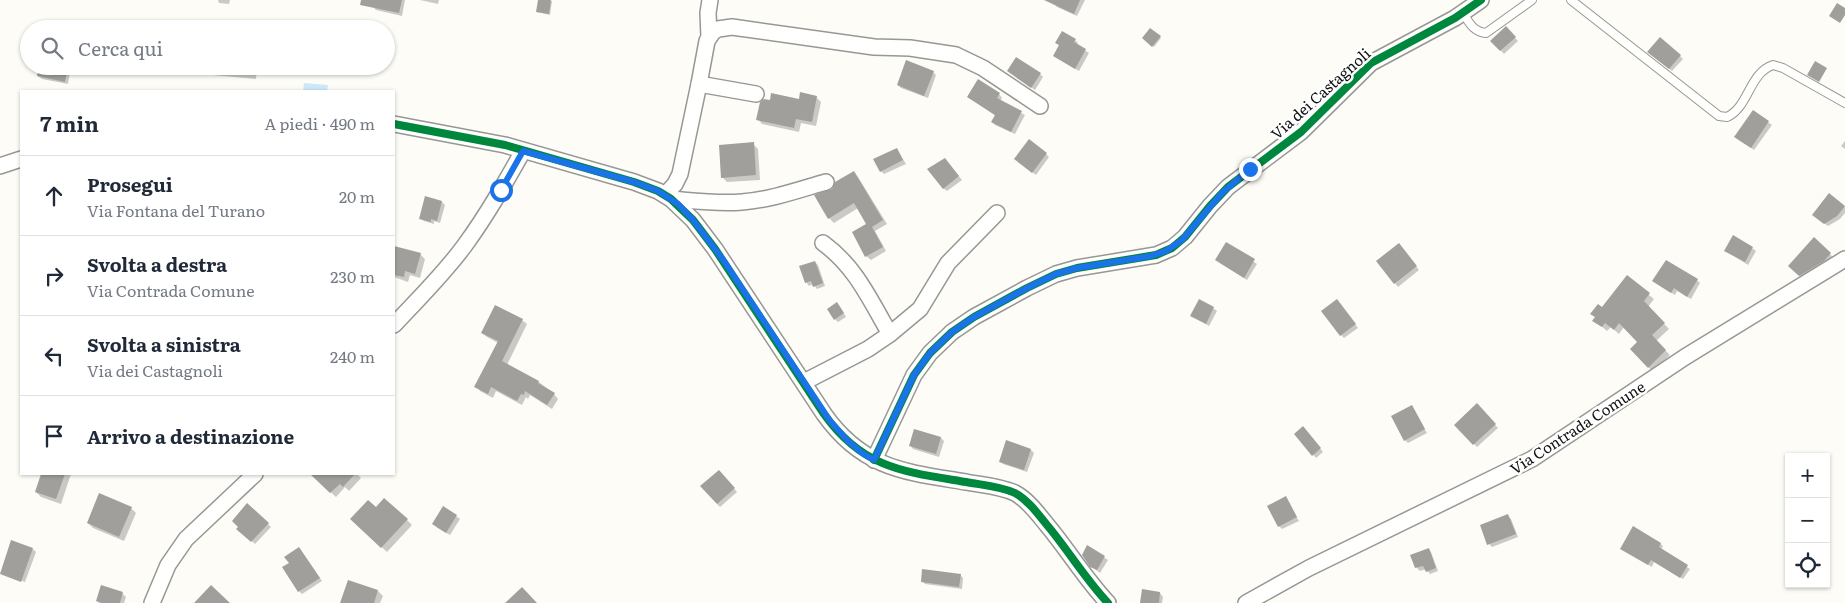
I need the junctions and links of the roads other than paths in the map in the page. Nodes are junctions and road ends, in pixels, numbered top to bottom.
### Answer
1 (710, 0) edge
2 (1481, 0) edge
3 (1532, 0) edge
4 (1571, 0) edge
5 (1463, 13) junction
6 (709, 37) junction
7 (699, 84) junction
8 (756, 94) dead end
9 (1845, 103) edge
10 (1040, 106) dead end
11 (395, 124) edge
12 (523, 151) junction
13 (20, 159) edge
14 (0, 166) edge
15 (826, 182) dead end
16 (668, 197) junction
17 (997, 213) dead end
18 (823, 242) dead end
19 (1845, 259) edge
20 (395, 324) edge
21 (890, 334) junction
22 (804, 382) junction
23 (874, 460) junction
24 (254, 475) edge
25 (152, 603) edge
26 (1108, 603) edge
27 (1246, 603) edge

1 - 6 street
2 - 5 street, Via dei Castagnoli
3 - 5 lane
4 - 9 lane
5 - 23 street, Via dei Castagnoli
6 - 7 street
6 - 10 street
7 - 8 street
7 - 16 street
11 - 12 street
12 - 16 street
12 - 20 street
13 - 14 street
15 - 16 street
16 - 22 street
17 - 21 street
18 - 21 street
19 - 27 street, Via Contrada Comune
21 - 22 street
22 - 23 street
23 - 26 street
24 - 25 street

